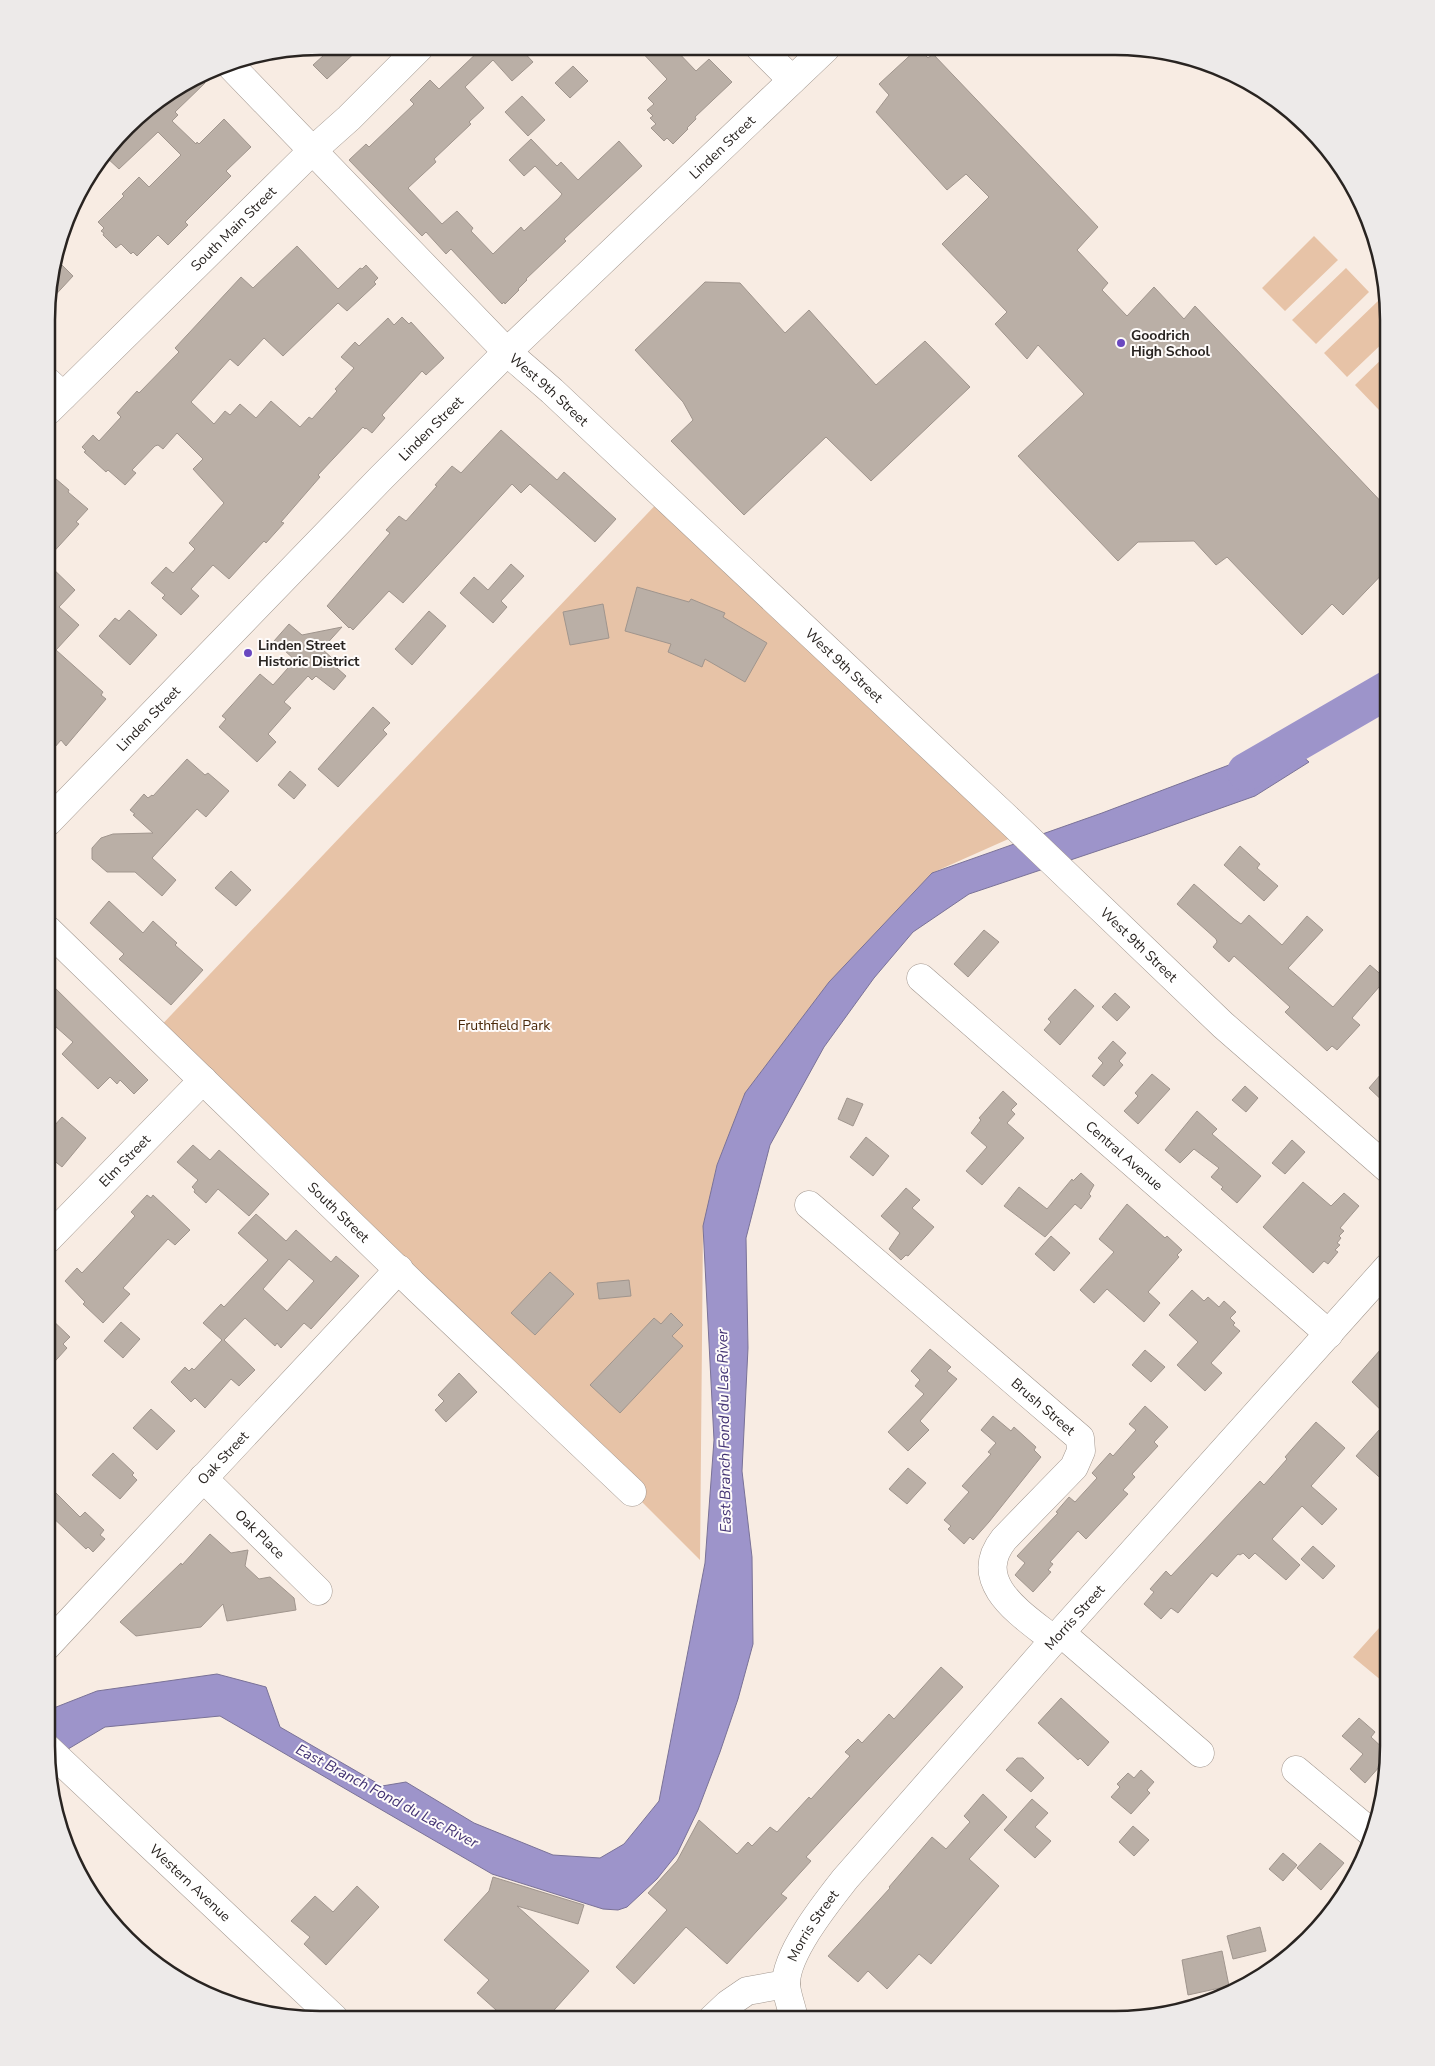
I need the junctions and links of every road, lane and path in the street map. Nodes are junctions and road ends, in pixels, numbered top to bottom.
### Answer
1 (411, 55) edge
2 (767, 55) edge
3 (819, 55) edge
4 (234, 69) edge
5 (792, 80) junction
6 (312, 151) junction
7 (507, 352) junction
8 (55, 394) edge
9 (55, 815) edge
10 (55, 937) edge
11 (920, 978) dead end
12 (204, 1080) junction
13 (1380, 1162) edge
14 (809, 1205) dead end
15 (55, 1232) edge
16 (399, 1270) junction
17 (1380, 1277) edge
18 (1329, 1334) junction
19 (203, 1478) junction
20 (632, 1492) dead end
21 (318, 1591) dead end
22 (55, 1637) edge
23 (1057, 1637) junction
24 (1200, 1754) dead end
25 (56, 1756) edge
26 (1297, 1769) dead end
27 (1367, 1829) edge
28 (786, 1984) junction
29 (327, 2011) edge
30 (721, 2011) edge
31 (792, 2011) edge

1 - 6 street, South Main Street
2 - 5 street
3 - 5 street, Linden Street
4 - 6 street, West 9th Street
5 - 7 street, Linden Street
6 - 7 street, West 9th Street
6 - 8 street, South Main Street
7 - 9 street, Linden Street
7 - 13 street, West 9th Street
10 - 12 street, South Street
11 - 18 street, Central Avenue
12 - 15 street, Elm Street
12 - 16 street, South Street
14 - 23 street, Brush Street
16 - 19 street, Oak Street
16 - 20 street, South Street
17 - 18 street, Morris Street
18 - 23 street, Morris Street
19 - 21 street, Oak Place
19 - 22 street, Oak Street
23 - 24 street, Brush Street
23 - 28 street, Morris Street
25 - 29 street, Western Avenue
26 - 27 street
28 - 30 street
28 - 31 street, Morris Street

